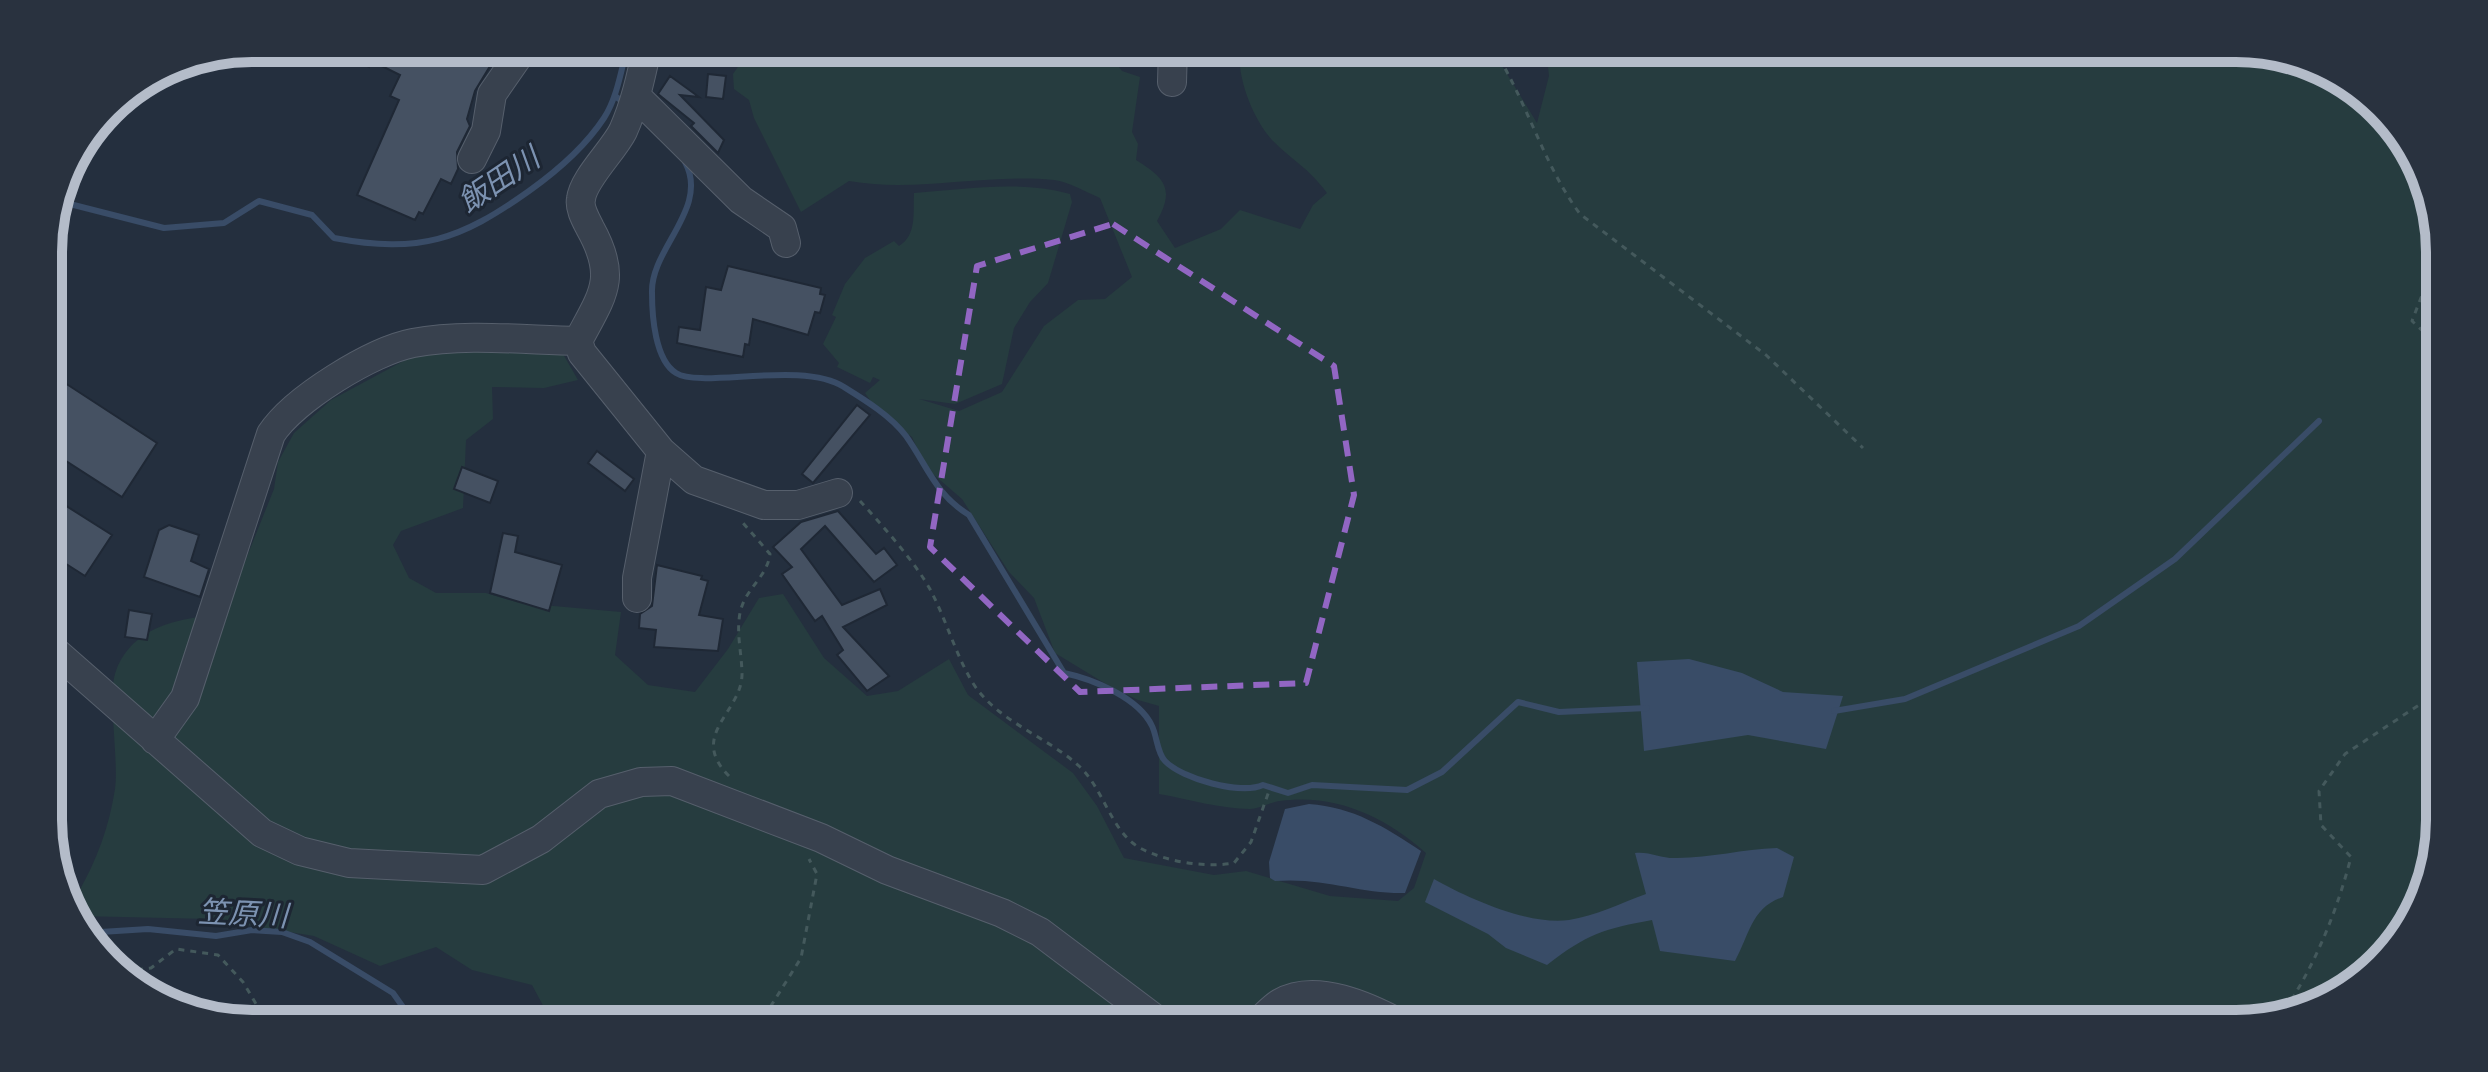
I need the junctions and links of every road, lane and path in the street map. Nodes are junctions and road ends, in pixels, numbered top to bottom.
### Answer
1 (514, 62) edge
2 (644, 62) edge
3 (1173, 62) edge
4 (1502, 62) edge
5 (1172, 82) dead end
6 (637, 97) junction
7 (472, 159) dead end
8 (786, 243) dead end
9 (2426, 285) edge
10 (2426, 334) edge
11 (578, 341) junction
12 (1863, 448) dead end
13 (661, 451) junction
14 (838, 493) joint
15 (743, 523) dead end
16 (637, 598) dead end
17 (62, 658) edge
18 (2426, 700) edge
19 (155, 740) junction
20 (734, 782) dead end
21 (1269, 791) dead end
22 (806, 855) dead end
23 (135, 970) edge
24 (2290, 1002) edge
25 (260, 1010) edge
26 (768, 1010) edge
27 (1143, 1010) edge
28 (1273, 1010) edge
29 (1376, 1010) edge

1 - 7 street
2 - 6 street
3 - 5 street
4 - 12 path
6 - 8 street
6 - 11 street
9 - 10 path
11 - 13 street
11 - 19 street
13 - 14 street
13 - 16 street
14 - 21 path
15 - 20 path
17 - 19 street
18 - 24 path
19 - 27 street
22 - 26 path
23 - 25 path
28 - 29 street

